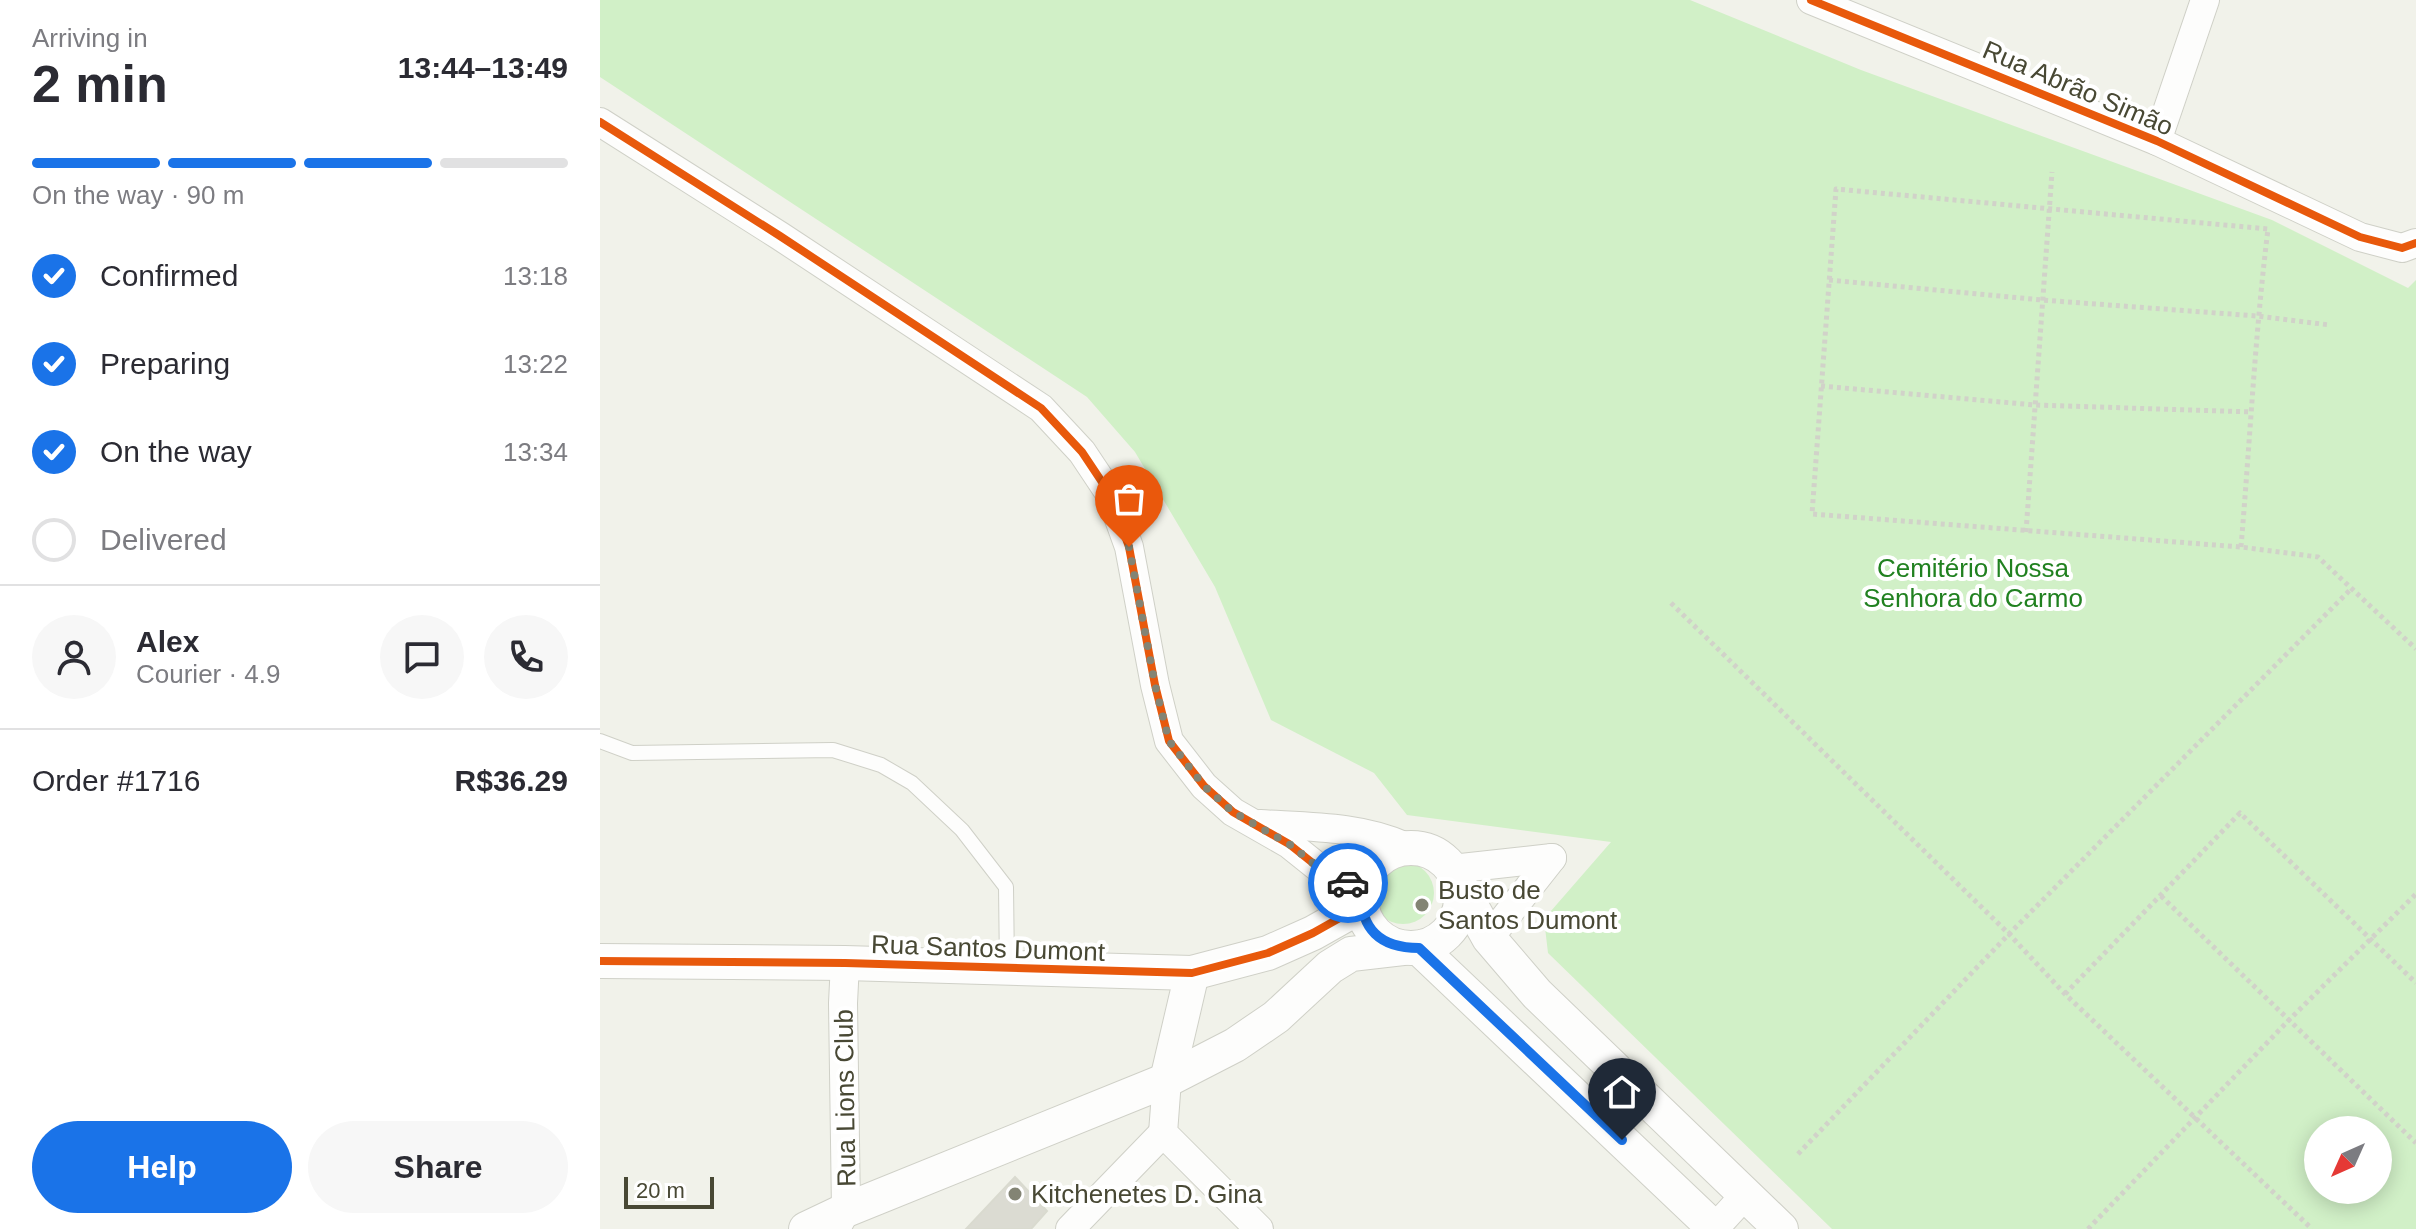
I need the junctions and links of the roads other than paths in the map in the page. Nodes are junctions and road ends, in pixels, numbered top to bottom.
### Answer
1 (1811, 0) edge
2 (2205, 0) edge
3 (600, 122) edge
4 (2157, 141) junction
5 (2416, 243) edge
6 (600, 741) edge
7 (1255, 824) junction
8 (1404, 846) junction
9 (1456, 878) junction
10 (1361, 898) junction
11 (1489, 938) junction
12 (1411, 948) junction
13 (600, 961) edge
14 (845, 963) junction
15 (1007, 969) junction
16 (1192, 973) junction
17 (1167, 1080) junction
18 (1163, 1133) junction
19 (1745, 1195) junction
20 (841, 1220) edge
21 (806, 1229) edge
22 (1070, 1229) edge
23 (1259, 1229) edge
24 (1714, 1229) edge
25 (1781, 1229) edge

1 - 4 street, Rua Abrão Simão
2 - 4 street
3 - 7 street
4 - 5 street, Rua Abrão Simão
6 - 15 lane
7 - 8 street
7 - 10 street
8 - 9 street
8 - 10 street
9 - 11 street
9 - 11 street
9 - 12 street
10 - 12 street
10 - 16 street, Rua Santos Dumont
11 - 19 street
12 - 17 street
12 - 24 street
13 - 14 street, Rua Santos Dumont
14 - 15 street, Rua Santos Dumont
14 - 20 street, Rua Lions Club
15 - 16 street, Rua Santos Dumont
16 - 17 street
17 - 18 street
17 - 20 street
18 - 22 street
18 - 23 street
19 - 24 street
19 - 25 street
20 - 21 street

